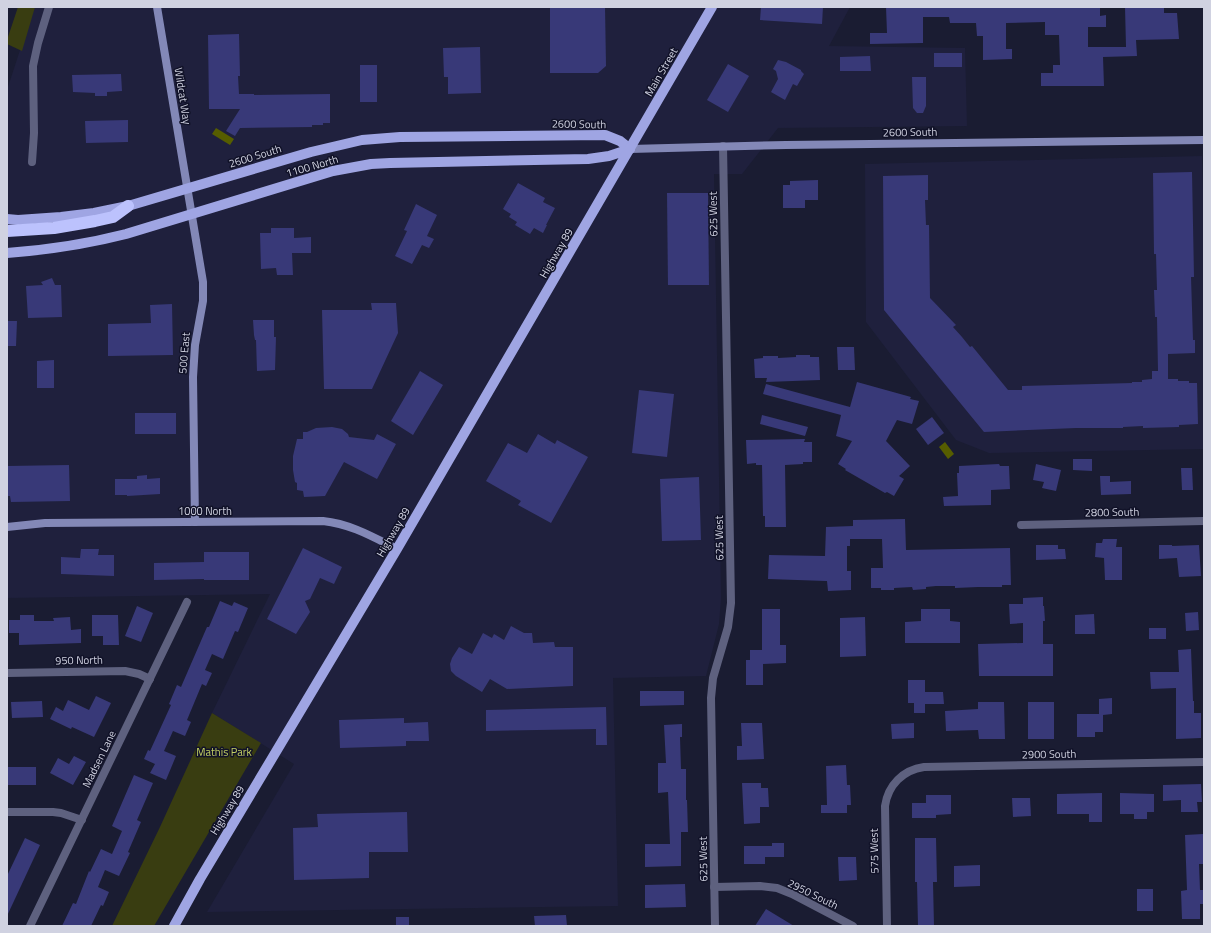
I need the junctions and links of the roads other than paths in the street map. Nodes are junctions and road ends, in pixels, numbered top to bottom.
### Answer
1 (49, 7) edge
2 (157, 7) edge
3 (712, 7) edge
4 (1204, 140) edge
5 (723, 146) junction
6 (630, 149) junction
7 (32, 162) dead end
8 (187, 189) junction
9 (128, 206) junction
10 (191, 214) junction
11 (7, 219) edge
12 (7, 231) edge
13 (7, 253) edge
14 (1204, 521) edge
15 (195, 522) junction
16 (1021, 525) dead end
17 (7, 527) edge
18 (397, 549) junction
19 (187, 602) dead end
20 (7, 673) edge
21 (150, 679) junction
22 (1204, 762) edge
23 (898, 779) joint
24 (7, 812) edge
25 (82, 820) junction
26 (714, 887) junction
27 (30, 926) edge
28 (174, 926) edge
29 (715, 926) edge
30 (853, 926) edge
31 (887, 926) edge

1 - 7 street
2 - 8 street, Wildcat Way
3 - 6 main road, Main Street
4 - 5 street, 2600 South
5 - 6 street, 2600 South
5 - 26 street, 625 West
6 - 8 main road, 2600 South
6 - 10 main road, 1100 North
6 - 18 main road, Highway 89
8 - 9 main road, 2600 South
8 - 10 street, 500 East
9 - 11 main road, 2600 South
9 - 12 highway
10 - 13 main road, 1100 North
10 - 15 street, 500 East
14 - 16 street, 2800 South
15 - 17 street, 1000 North
15 - 18 street, 1000 North
18 - 28 main road, Highway 89
19 - 21 street, Madsen Lane
20 - 21 street, 950 North
21 - 25 street, Madsen Lane
22 - 23 street, 2900 South
23 - 31 street, 575 West
24 - 25 street
25 - 27 street, Madsen Lane
26 - 29 street, 625 West
26 - 30 street, 2950 South

